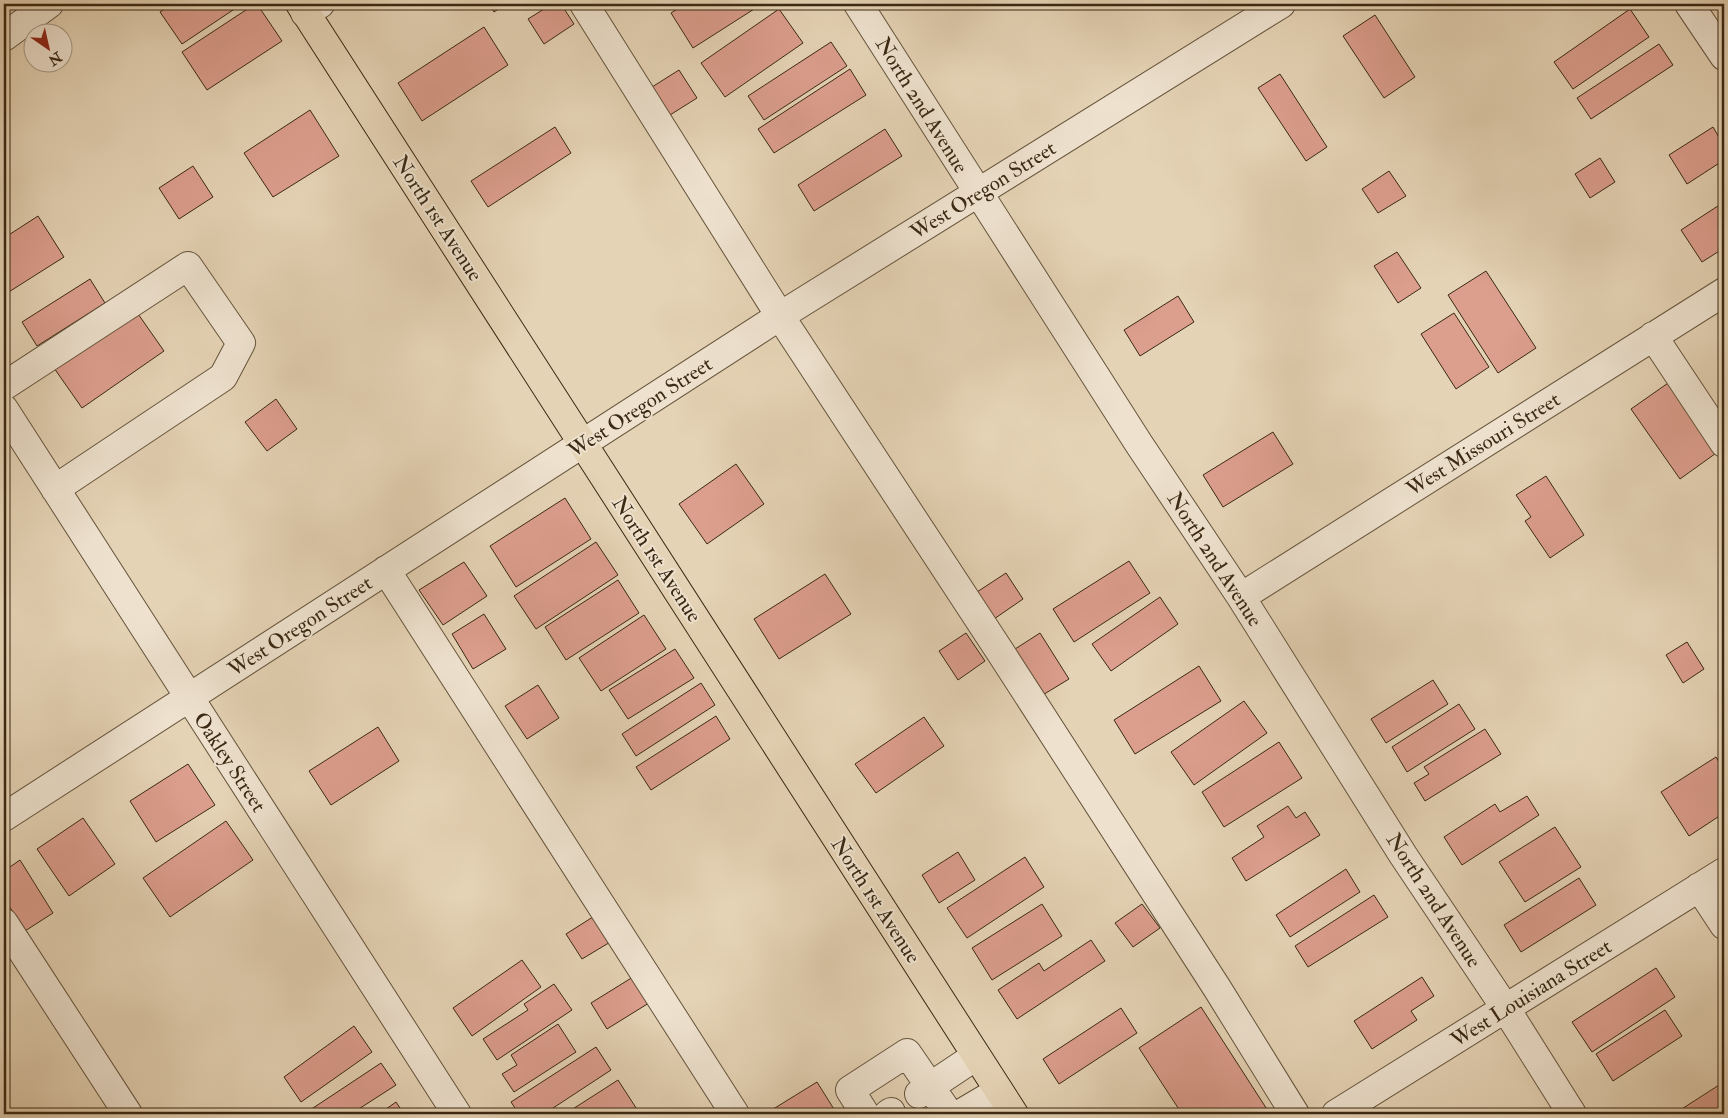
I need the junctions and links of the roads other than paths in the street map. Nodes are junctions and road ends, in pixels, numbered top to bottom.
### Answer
1 (49, 4) edge
2 (584, 4) edge
3 (858, 4) edge
4 (1281, 4) edge
5 (1690, 4) edge
6 (308, 7) edge
7 (4, 36) edge
8 (1724, 56) edge
9 (978, 193) junction
10 (1724, 292) edge
11 (780, 316) junction
12 (1653, 336) junction
13 (4, 386) edge
14 (4, 409) edge
15 (1724, 443) edge
16 (583, 444) junction
17 (56, 489) junction
18 (386, 570) junction
19 (1241, 597) junction
20 (188, 697) junction
21 (4, 817) edge
22 (1724, 872) edge
23 (1699, 887) junction
24 (4, 923) edge
25 (1724, 925) edge
26 (1506, 1009) junction
27 (976, 1056) junction
28 (925, 1090) junction
29 (999, 1091) junction
30 (128, 1114) edge
31 (457, 1114) edge
32 (736, 1114) edge
33 (881, 1114) edge
34 (949, 1114) edge
35 (960, 1114) edge
36 (1014, 1114) edge
37 (1295, 1114) edge
38 (1336, 1114) edge
39 (1572, 1114) edge

1 - 7 street
2 - 11 street
3 - 9 street, North 2nd Avenue
4 - 9 street, West Oregon Street
5 - 8 street
6 - 16 main road, North 1st Avenue
9 - 11 street, West Oregon Street
9 - 19 street, North 2nd Avenue
10 - 12 street, West Missouri Street
11 - 16 street, West Oregon Street
11 - 37 street
12 - 15 street
12 - 19 street, West Missouri Street
13 - 17 street
14 - 17 street, Oakley Street
16 - 18 street, West Oregon Street
16 - 27 main road, North 1st Avenue
17 - 20 street, Oakley Street
18 - 20 street, West Oregon Street
18 - 32 street
19 - 26 street, North 2nd Avenue
20 - 21 street, West Oregon Street
20 - 31 street, Oakley Street
22 - 23 street, West Louisiana Street
23 - 25 street
23 - 26 street, West Louisiana Street
24 - 30 street
26 - 38 street, West Louisiana Street
26 - 39 street, North 2nd Avenue
27 - 28 street
27 - 29 main road, North 1st Avenue
28 - 33 street
28 - 34 street
29 - 35 street
29 - 36 main road, North 1st Avenue

